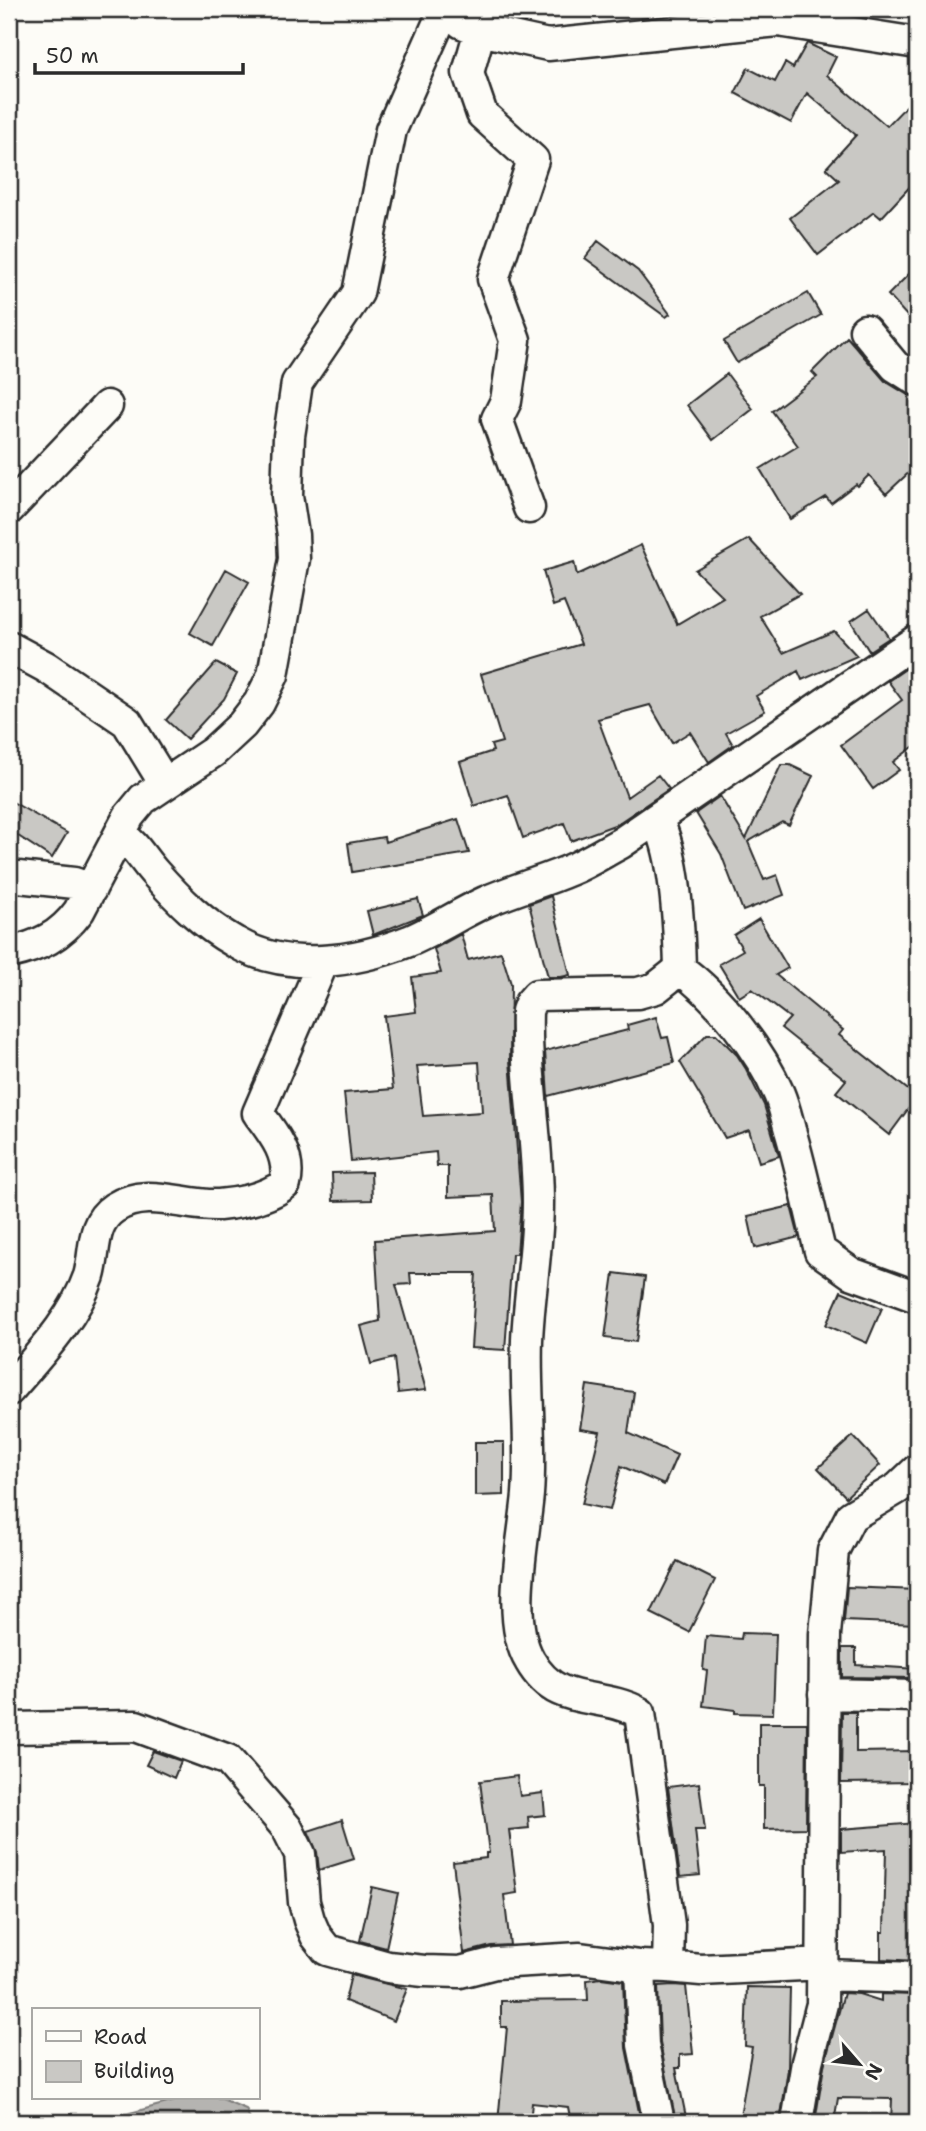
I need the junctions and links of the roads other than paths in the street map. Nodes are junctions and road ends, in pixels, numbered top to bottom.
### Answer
1 (438, 12) edge
2 (480, 30) junction
3 (917, 43) edge
4 (865, 331) dead end
5 (917, 380) edge
6 (107, 406) dead end
7 (529, 508) dead end
8 (9, 509) edge
9 (917, 640) edge
10 (9, 647) edge
11 (165, 785) junction
12 (657, 820) junction
13 (120, 834) junction
14 (9, 876) edge
15 (91, 889) junction
16 (9, 953) edge
17 (323, 961) junction
18 (680, 969) junction
19 (917, 1297) edge
20 (9, 1390) edge
21 (917, 1470) edge
22 (824, 1694) junction
23 (917, 1696) edge
24 (9, 1728) edge
25 (654, 1967) junction
26 (823, 1969) junction
27 (917, 1978) edge
28 (659, 2122) edge
29 (797, 2122) edge

1 - 2 street
1 - 11 street
2 - 3 street
2 - 7 street
4 - 5 street
6 - 8 street
9 - 12 street
10 - 11 street
11 - 13 street
12 - 17 street
12 - 18 street
13 - 15 street
13 - 17 street
14 - 15 street
15 - 16 street
17 - 20 street
18 - 19 street
18 - 25 street
21 - 22 street
22 - 23 street
22 - 26 street
24 - 25 street
25 - 26 street
25 - 28 street
26 - 27 street
26 - 29 street

